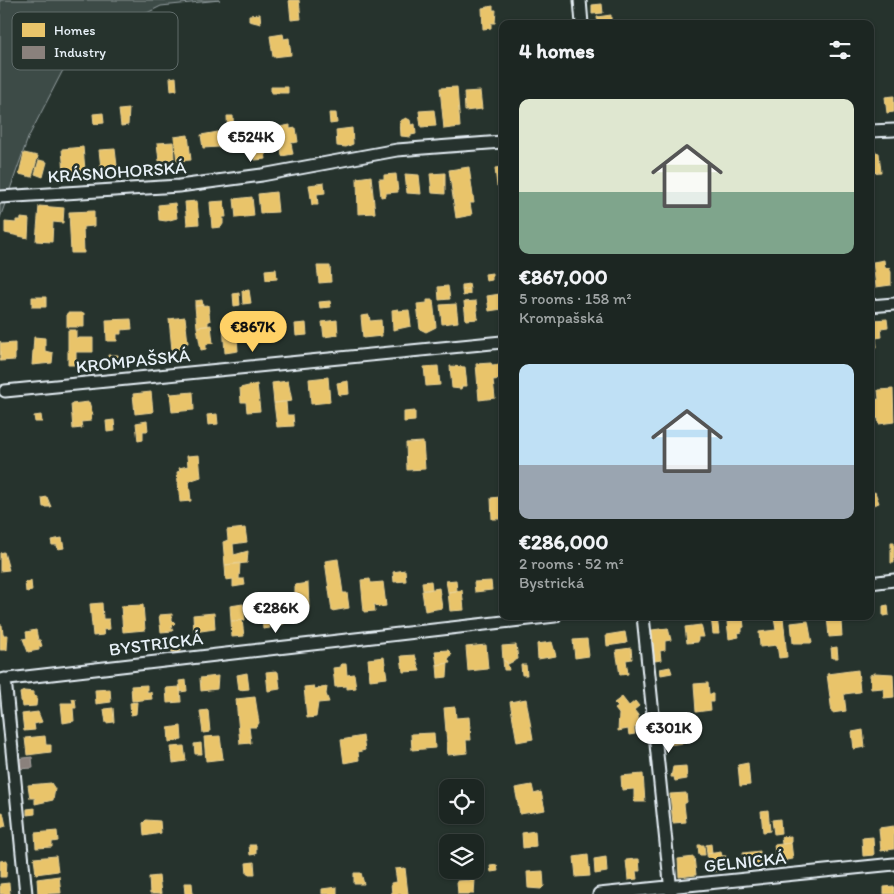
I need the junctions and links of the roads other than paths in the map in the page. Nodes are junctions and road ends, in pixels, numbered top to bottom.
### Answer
1 (580, 0) edge
2 (582, 20) edge
3 (894, 130) edge
4 (874, 131) edge
5 (499, 142) edge
6 (0, 197) edge
7 (894, 304) edge
8 (874, 306) edge
9 (499, 342) edge
10 (5, 391) dead end
11 (894, 580) edge
12 (874, 582) edge
13 (520, 620) edge
14 (643, 620) edge
15 (2, 679) edge
16 (894, 864) edge
17 (670, 890) edge
18 (26, 894) edge
19 (599, 894) edge

1 - 2 street
3 - 4 street
5 - 6 street, KRÁSNOHORSKÁ
7 - 8 street
9 - 10 street, KROMPAŠSKÁ
11 - 12 street
13 - 15 street, BYSTRICKÁ
14 - 17 street
15 - 18 street
16 - 17 street, GELNICKÁ
17 - 19 street, GELNICKÁ

